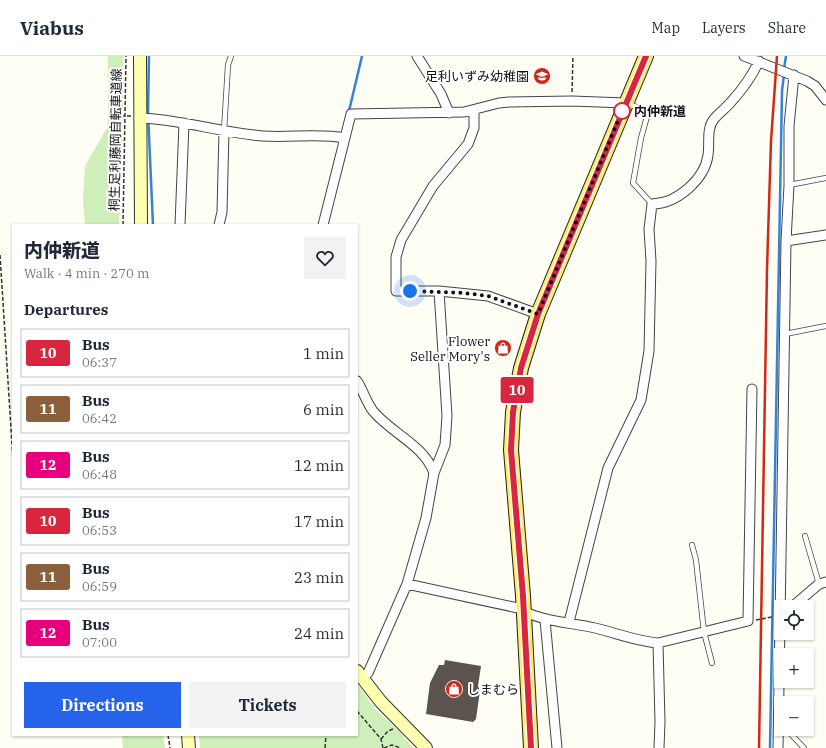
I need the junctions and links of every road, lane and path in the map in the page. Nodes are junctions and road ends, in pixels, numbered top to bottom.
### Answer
1 (126, 56) edge
2 (140, 56) edge
3 (231, 56) edge
4 (417, 56) edge
5 (573, 56) edge
6 (646, 56) edge
7 (744, 56) edge
8 (759, 61) junction
9 (789, 73) junction
10 (826, 100) edge
11 (572, 101) junction
12 (625, 103) junction
13 (474, 110) junction
14 (449, 113) junction
15 (115, 116) dead end
16 (131, 117) junction
17 (184, 123) junction
18 (224, 131) junction
19 (345, 138) junction
20 (826, 178) edge
21 (789, 185) junction
22 (652, 204) junction
23 (123, 224) edge
24 (141, 224) edge
25 (180, 224) edge
26 (219, 224) edge
27 (323, 224) edge
28 (826, 235) edge
29 (786, 241) junction
30 (0, 255) edge
31 (439, 291) junction
32 (538, 314) junction
33 (826, 326) edge
34 (785, 334) junction
35 (358, 383) edge
36 (752, 389) dead end
37 (12, 444) edge
38 (434, 473) junction
39 (805, 536) dead end
40 (692, 545) dead end
41 (823, 583) edge
42 (407, 584) junction
43 (781, 600) edge
44 (801, 600) edge
45 (524, 611) junction
46 (769, 617) dead end
47 (545, 620) junction
48 (748, 621) junction
49 (569, 622) junction
50 (704, 632) junction
51 (781, 640) edge
52 (658, 643) junction
53 (712, 663) dead end
54 (360, 675) edge
55 (782, 696) edge
56 (358, 712) edge
57 (388, 731) dead end
58 (168, 736) edge
59 (188, 736) edge
60 (326, 736) edge
61 (780, 736) edge
62 (791, 736) edge
63 (381, 739) junction
64 (170, 748) edge
65 (189, 748) edge
66 (325, 748) edge
67 (383, 748) edge
68 (401, 748) edge
69 (426, 748) edge
70 (531, 748) edge
71 (557, 748) edge
72 (659, 748) edge
73 (778, 748) edge
74 (804, 748) edge

1 - 16 path, 桐生足利藤岡自転車道線
2 - 16 street
3 - 18 lane
4 - 14 street
5 - 11 path
6 - 12 main road
7 - 8 street
8 - 9 street
8 - 22 street
9 - 10 street
9 - 21 street
11 - 12 street
11 - 13 street
12 - 22 lane
12 - 32 main road
13 - 14 street
13 - 31 street
14 - 19 street
15 - 16 path
16 - 17 street
16 - 23 path, 桐生足利藤岡自転車道線
16 - 24 street
17 - 18 street
17 - 25 street
18 - 19 street
18 - 26 street
19 - 27 street
20 - 21 lane
21 - 29 street
22 - 49 street
28 - 29 street
29 - 34 street
30 - 37 path
31 - 32 street
31 - 38 street
32 - 45 main road
33 - 34 lane
34 - 43 street
35 - 38 street
36 - 48 street
38 - 42 street
39 - 41 lane
40 - 50 lane
41 - 44 street
42 - 45 street
42 - 54 street
45 - 47 street
45 - 70 main road
46 - 48 path
47 - 49 street
47 - 71 street
48 - 50 street
49 - 52 street
50 - 52 street
50 - 53 lane
51 - 55 street
52 - 72 street
54 - 69 street
56 - 63 path
57 - 63 path
58 - 64 path
59 - 65 street
60 - 66 path
61 - 73 street
62 - 74 lane
63 - 67 path
67 - 68 path

